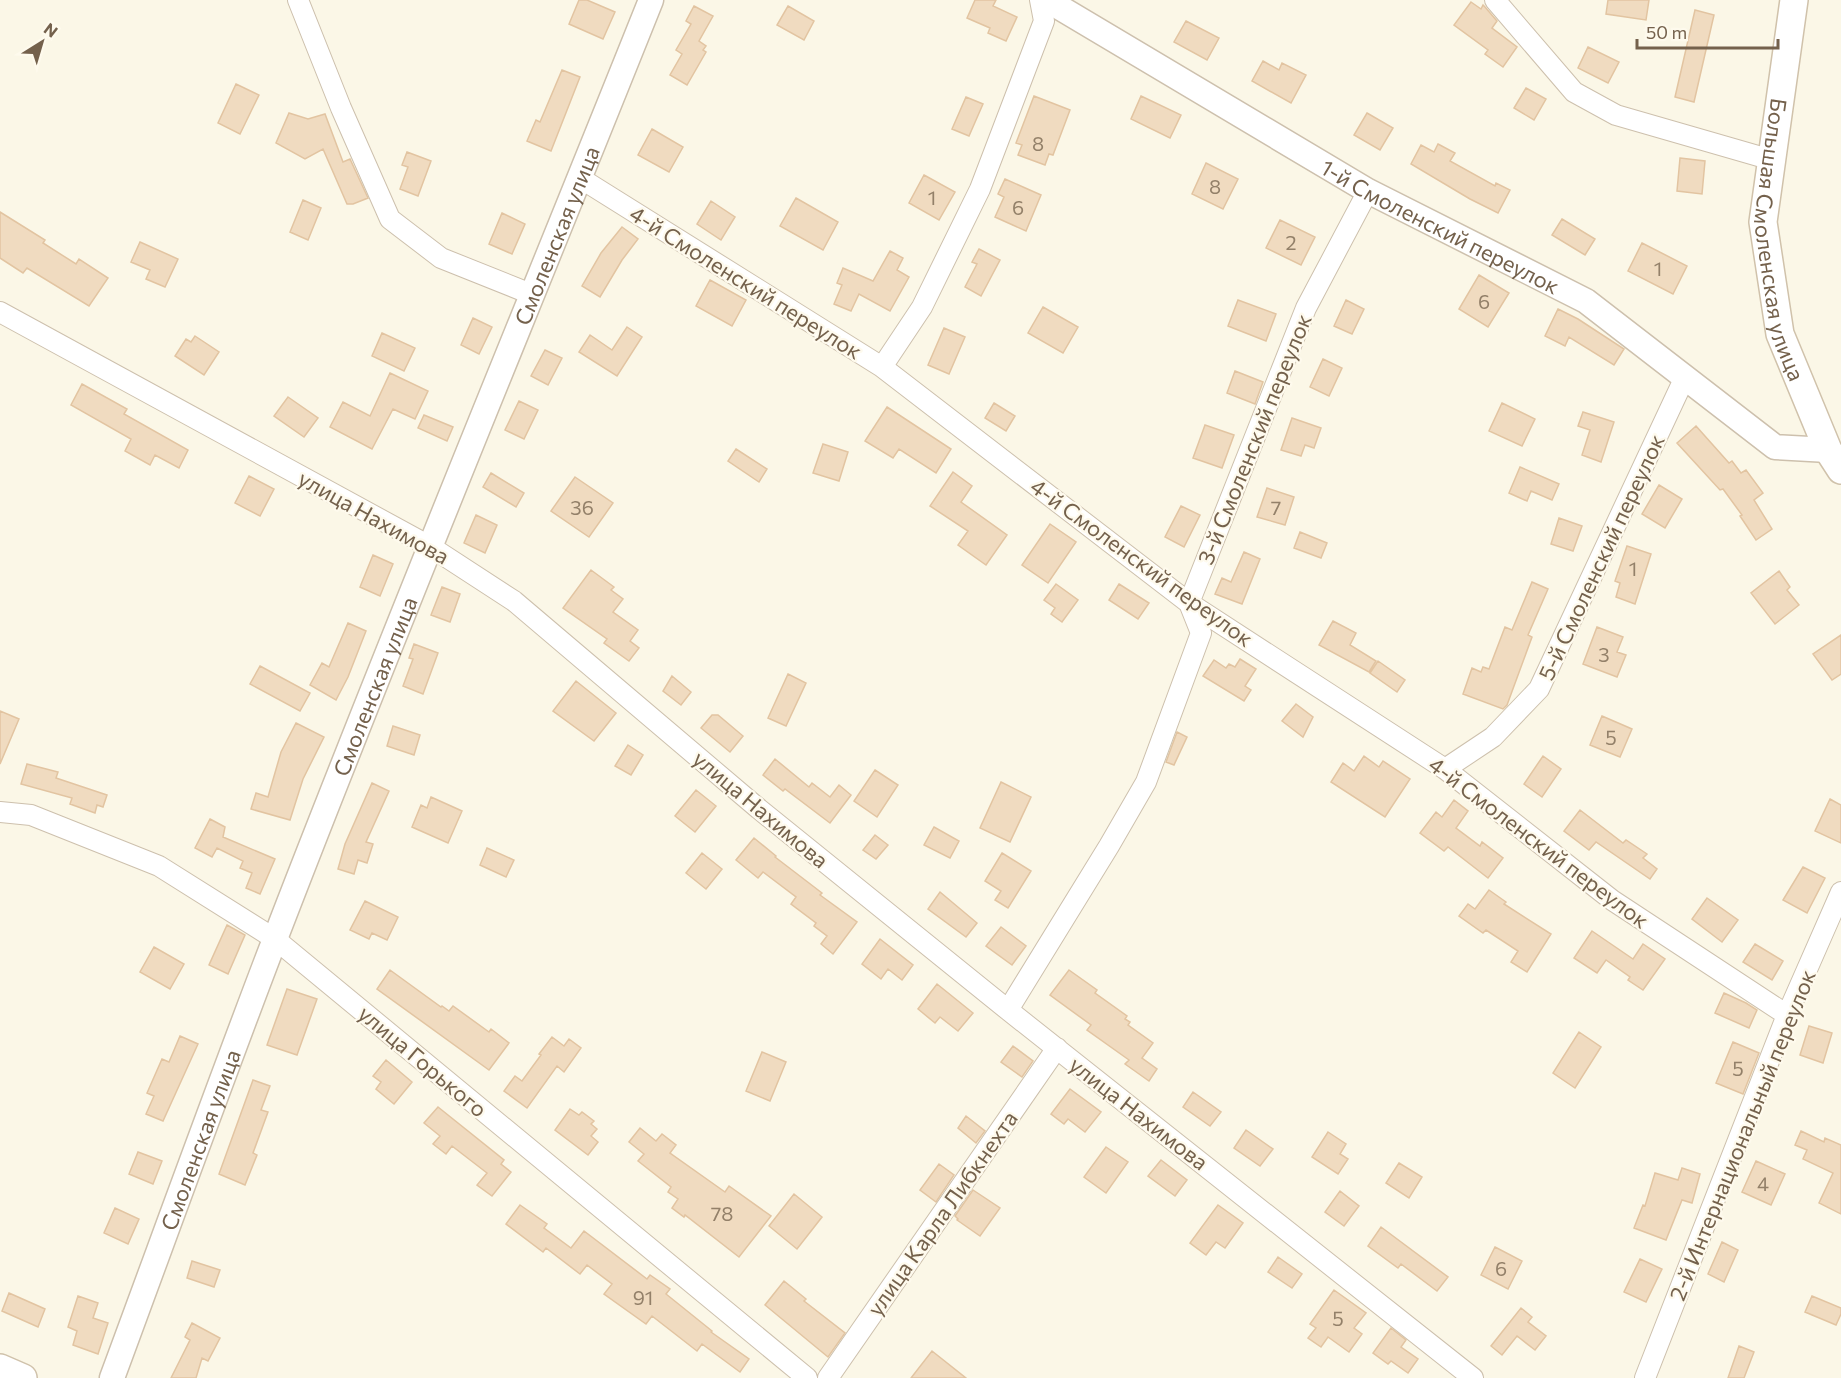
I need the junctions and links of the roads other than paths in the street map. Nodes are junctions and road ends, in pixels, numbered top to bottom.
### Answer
1 (298, 0) edge
2 (651, 0) edge
3 (1040, 0) edge
4 (1047, 0) edge
5 (1495, 0) edge
6 (1794, 0) edge
7 (1772, 160) junction
8 (580, 178) junction
9 (1368, 191) junction
10 (531, 294) junction
11 (0, 312) edge
12 (882, 367) junction
13 (1684, 377) junction
14 (1834, 460) edge
15 (431, 547) junction
16 (1189, 603) junction
17 (1445, 769) junction
18 (0, 812) edge
19 (1841, 892) edge
20 (275, 939) junction
21 (1008, 1010) junction
22 (1787, 1016) junction
23 (1057, 1048) junction
24 (0, 1368) edge
25 (22, 1378) edge
26 (112, 1378) edge
27 (807, 1378) edge
28 (828, 1378) edge
29 (1473, 1378) edge
30 (1645, 1378) edge

1 - 10 street
2 - 8 street, Смоленская улица
3 - 12 street
4 - 9 street, 1-й Смоленский переулок
5 - 7 street
6 - 7 main road, Большая Смоленская улица
7 - 14 main road, Большая Смоленская улица
8 - 10 street, Смоленская улица
8 - 12 street, 4-й Смоленский переулок
9 - 13 street, 1-й Смоленский переулок
9 - 16 street, 3-й Смоленский переулок
10 - 15 street, Смоленская улица
11 - 15 street, улица Нахимова
12 - 16 street, 4-й Смоленский переулок
13 - 14 street, 1-й Смоленский переулок
13 - 17 street, 5-й Смоленский переулок
15 - 20 street, Смоленская улица
15 - 21 street, улица Нахимова
16 - 17 street, 4-й Смоленский переулок
16 - 21 street
17 - 22 street, 4-й Смоленский переулок
18 - 20 street, улица Горького
19 - 22 street, 2-й Интернациональный переулок
20 - 26 street, Смоленская улица
20 - 27 street, улица Горького
21 - 23 street, улица Нахимова
22 - 30 street, 2-й Интернациональный переулок
23 - 28 street, улица Карла Либкнехта
23 - 29 street, улица Нахимова
24 - 25 main road

